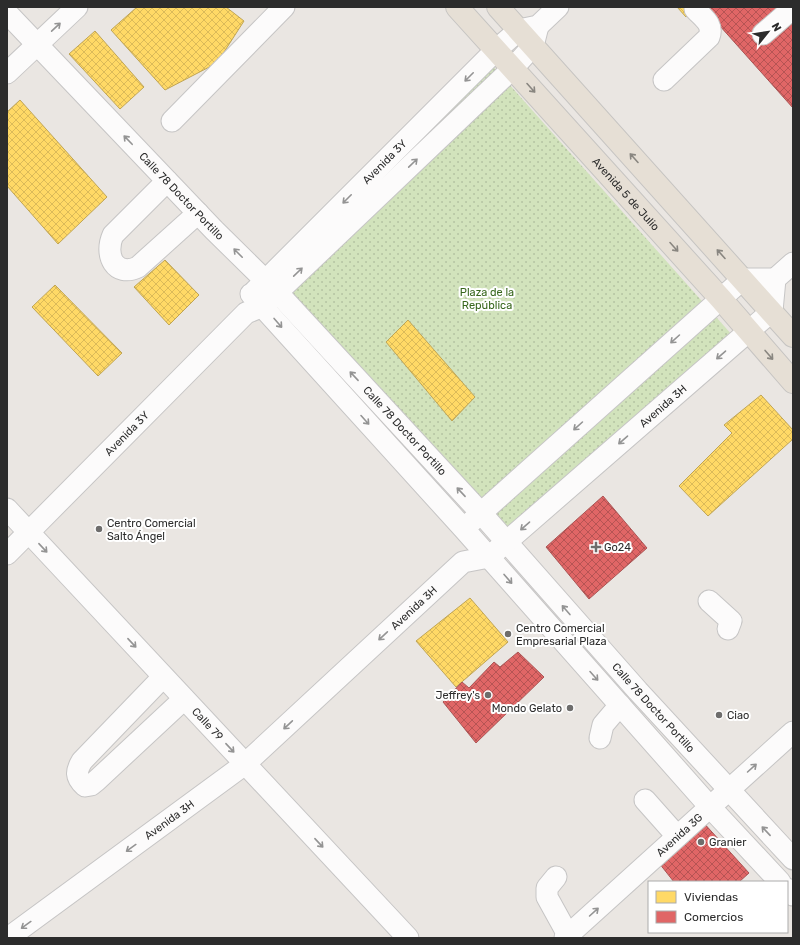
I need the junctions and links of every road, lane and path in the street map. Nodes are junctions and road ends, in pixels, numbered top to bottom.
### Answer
1 (77, 7) edge
2 (284, 7) edge
3 (457, 7) edge
4 (498, 7) edge
5 (558, 7) edge
6 (793, 8) edge
7 (695, 9) dead end
8 (11, 14) edge
9 (530, 34) junction
10 (763, 34) dead end
11 (36, 45) junction
12 (496, 50) junction
13 (513, 68) junction
14 (7, 73) edge
15 (664, 80) dead end
16 (172, 121) dead end
17 (380, 166) junction
18 (395, 180) junction
19 (167, 181) junction
20 (198, 213) junction
21 (793, 263) edge
22 (743, 279) junction
23 (775, 280) junction
24 (261, 297) junction
25 (721, 299) junction
26 (772, 311) junction
27 (749, 332) junction
28 (793, 336) edge
29 (793, 382) edge
30 (7, 509) edge
31 (480, 513) junction
32 (464, 529) junction
33 (29, 532) junction
34 (506, 542) junction
35 (7, 554) edge
36 (489, 557) junction
37 (463, 562) junction
38 (709, 600) dead end
39 (728, 629) dead end
40 (163, 677) junction
41 (184, 699) junction
42 (620, 705) junction
43 (793, 732) edge
44 (600, 738) dead end
45 (245, 764) junction
46 (728, 790) junction
47 (645, 800) dead end
48 (710, 807) junction
49 (677, 836) junction
50 (793, 859) edge
51 (556, 877) dead end
52 (779, 881) edge
53 (566, 936) edge
54 (8, 938) edge
55 (408, 938) edge

11 -> 1 street
2 - 16 street
3 - 12 main road, Avenida 5 de Julio
4 - 9 main road
5 - 9 street, Avenida 3Y
6 - 10 street
7 - 15 street
8 - 11 street, Calle 78 Doctor Portillo
9 - 12 street, Avenida 3Y
9 - 13 street, Avenida 3Y
22 -> 9 main road
11 - 14 street
19 -> 11 street, Calle 78 Doctor Portillo
12 - 13 main road, Avenida 5 de Julio
12 -> 17 street, Avenida 3Y
18 -> 13 street, Avenida 3Y
13 -> 25 main road, Avenida 5 de Julio
17 - 18 street
17 -> 24 street, Avenida 3Y
24 -> 18 street, Avenida 3Y
19 - 20 street, Calle 78 Doctor Portillo
19 - 20 street
24 -> 20 street, Calle 78 Doctor Portillo
21 - 23 street
22 - 23 street
22 - 25 street
22 - 26 main road
23 - 26 street
31 -> 24 street, Calle 78 Doctor Portillo
24 -> 32 street, Calle 78 Doctor Portillo
24 - 33 street, Avenida 3Y
25 - 27 main road, Avenida 5 de Julio
25 -> 31 street
26 - 27 street, Avenida 3H
26 - 28 main road
27 -> 29 main road, Avenida 5 de Julio
27 -> 34 street, Avenida 3H
30 - 33 street, Calle 79
31 - 32 street
31 - 34 street, Calle 78 Doctor Portillo
32 - 36 street, Calle 78 Doctor Portillo
32 - 37 street
33 - 35 street, Avenida 3Y
33 -> 40 street, Calle 79
34 - 36 street, Avenida 3H
46 -> 34 street, Calle 78 Doctor Portillo
36 - 37 street
36 -> 42 street, Calle 78 Doctor Portillo
37 -> 45 street, Avenida 3H
38 - 39 street
40 - 41 street, Calle 79
40 - 41 street
41 -> 45 street, Calle 79
42 - 44 street
42 - 48 street, Calle 78 Doctor Portillo
46 -> 43 street, Avenida 3G
45 -> 54 street, Avenida 3H
45 -> 55 street, Calle 79
46 - 48 street, Avenida 3G
50 -> 46 street, Calle 78 Doctor Portillo
47 - 49 street
48 - 49 street, Avenida 3G
48 - 52 street, Calle 78 Doctor Portillo
53 -> 49 street, Avenida 3G
51 - 53 street

